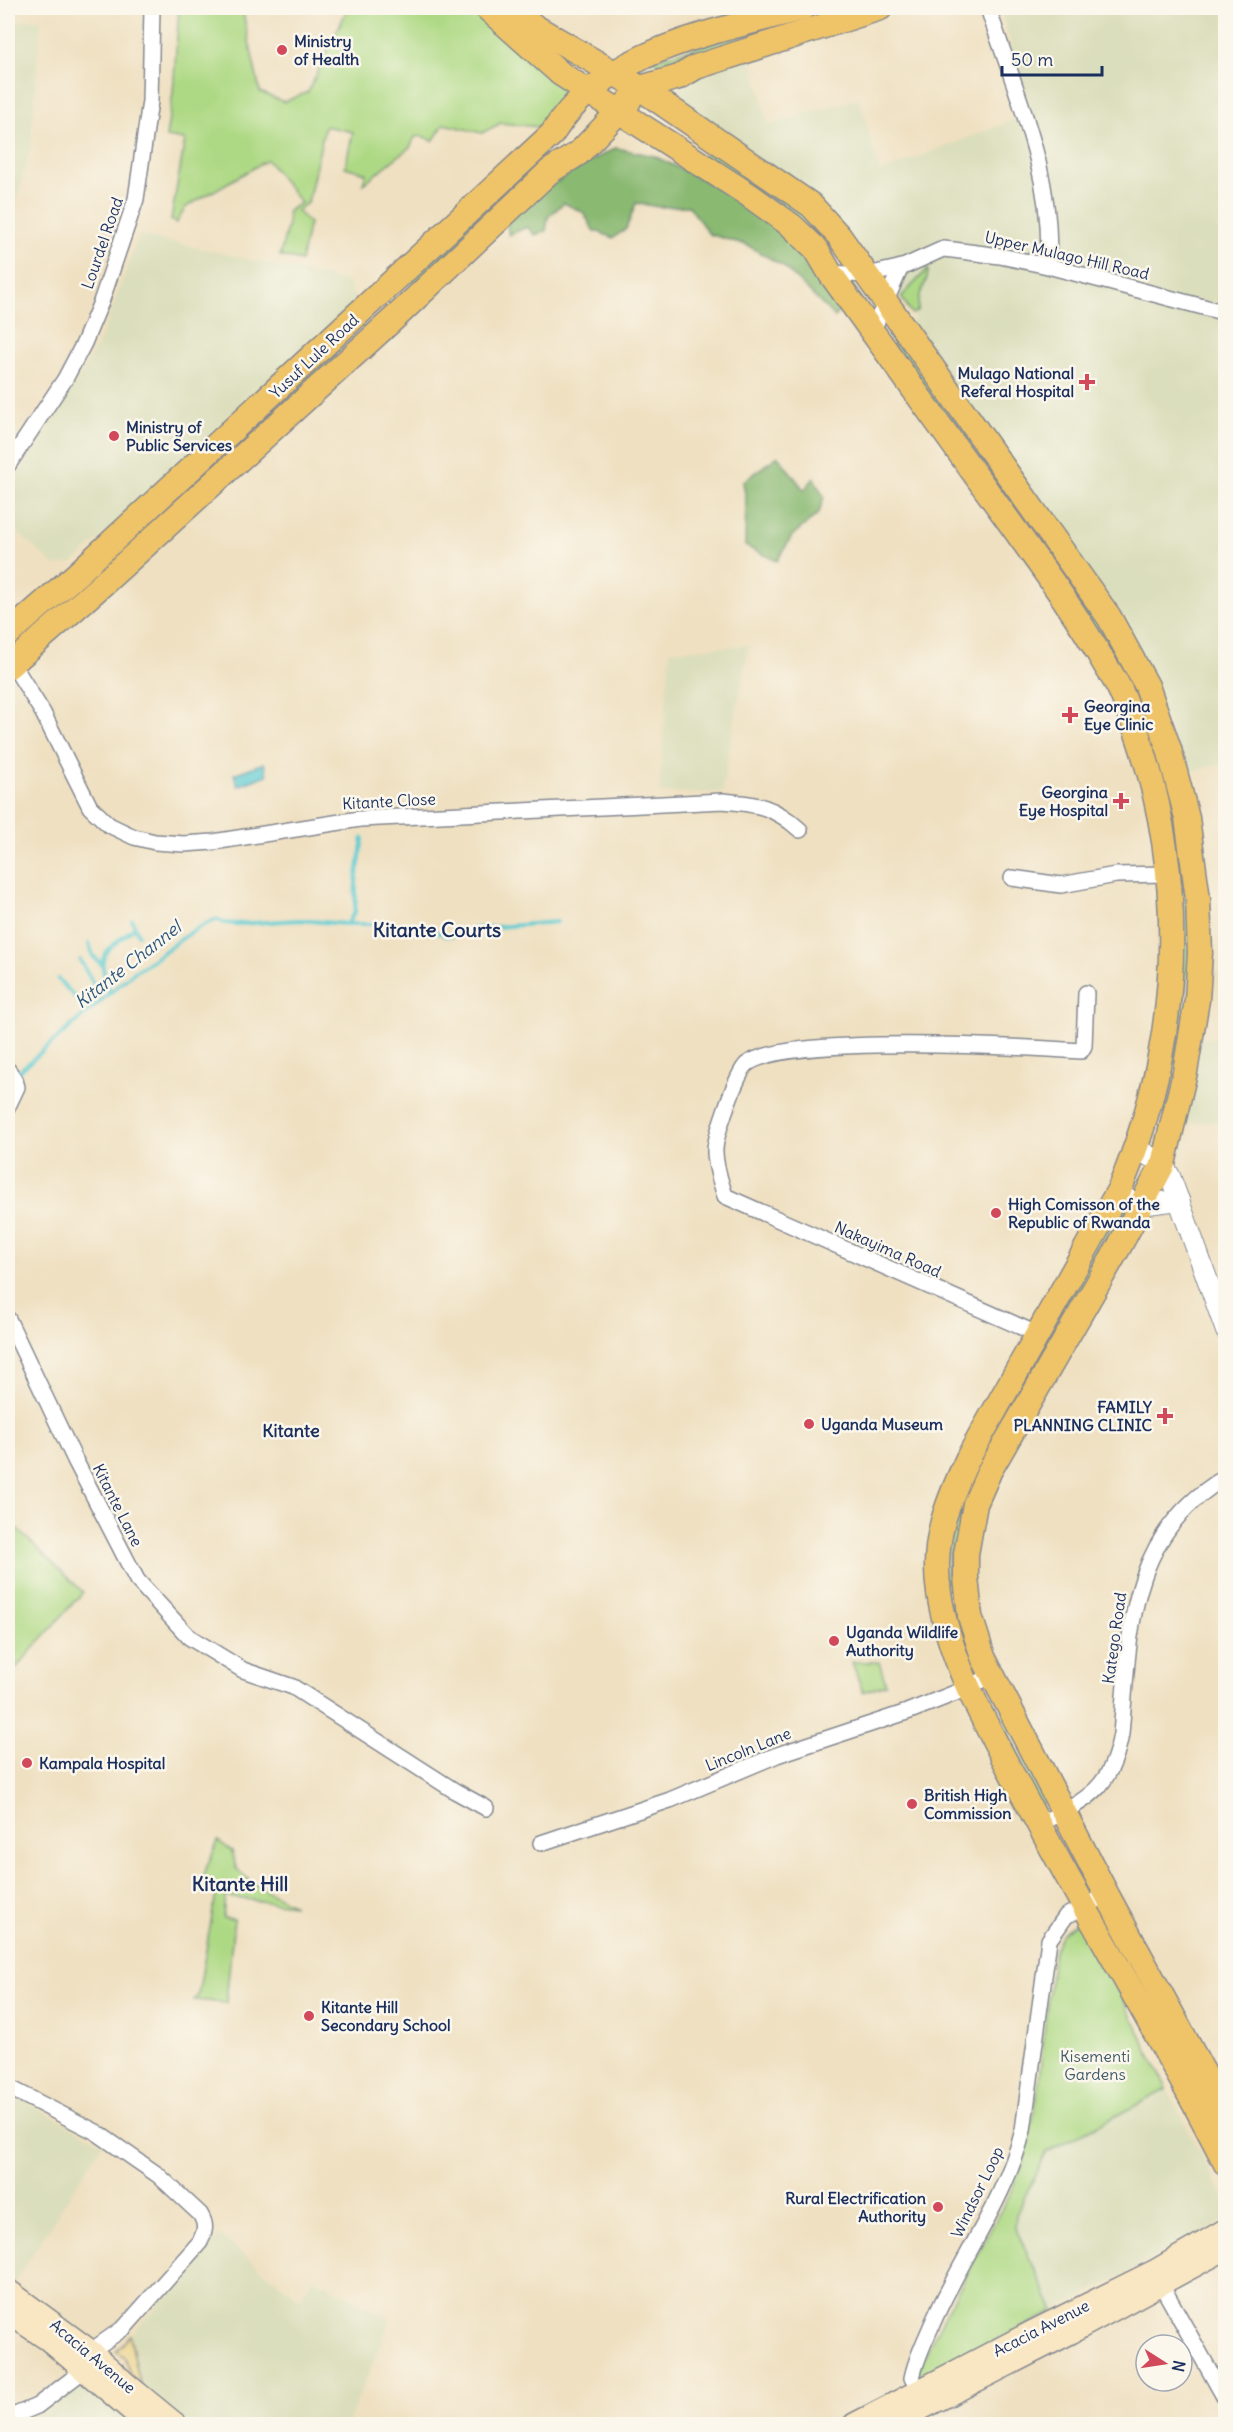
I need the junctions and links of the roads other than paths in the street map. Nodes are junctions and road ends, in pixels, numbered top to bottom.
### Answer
1 (152, 8) edge
2 (487, 8) edge
3 (511, 8) edge
4 (803, 8) edge
5 (880, 8) edge
6 (988, 8) edge
7 (613, 72) junction
8 (640, 88) junction
9 (588, 93) junction
10 (619, 112) junction
11 (1048, 266) junction
12 (901, 267) junction
13 (830, 273) junction
14 (867, 276) junction
15 (399, 277) junction
16 (416, 297) junction
17 (886, 302) junction
18 (1226, 313) edge
19 (340, 331) junction
20 (872, 332) junction
21 (356, 353) junction
22 (8, 465) edge
23 (77, 574) junction
24 (95, 591) junction
25 (1096, 599) junction
26 (1077, 616) junction
27 (8, 634) edge
28 (10, 665) edge
29 (800, 830) dead end
30 (1167, 874) junction
31 (1012, 878) dead end
32 (1086, 993) dead end
33 (8, 1070) edge
34 (8, 1106) edge
35 (1137, 1149) junction
36 (1163, 1164) junction
37 (1117, 1194) junction
38 (1179, 1200) junction
39 (1140, 1204) junction
40 (8, 1320) edge
41 (1226, 1332) edge
42 (1037, 1334) junction
43 (1226, 1476) edge
44 (992, 1675) junction
45 (968, 1688) junction
46 (486, 1808) dead end
47 (1063, 1812) junction
48 (1038, 1825) junction
49 (541, 1843) dead end
50 (1107, 1895) junction
51 (1084, 1906) junction
52 (8, 2087) edge
53 (1226, 2114) edge
54 (1226, 2164) edge
55 (1226, 2229) edge
56 (1226, 2249) edge
57 (1158, 2278) junction
58 (8, 2290) edge
59 (8, 2313) edge
60 (87, 2360) junction
61 (919, 2390) junction
62 (1226, 2400) edge
63 (8, 2418) edge
64 (147, 2424) edge
65 (176, 2424) edge
66 (854, 2424) edge
67 (892, 2424) edge

1 - 22 street, Lourdel Road
2 - 9 main road
3 - 7 main road
4 - 7 main road, Yusuf Lule Road
5 - 8 main road
6 - 11 street
7 - 8 main road
7 - 9 main road, Yusuf Lule Road
8 - 10 main road, Yusuf Lule Road
8 - 14 main road
9 - 10 main road
9 - 15 main road, Yusuf Lule Road
10 - 13 main road
10 - 16 main road, Yusuf Lule Road
11 - 12 street, Upper Mulago Hill Road
11 - 18 street, Upper Mulago Hill Road
12 - 14 street, Upper Mulago Hill Road
12 - 17 street
13 - 14 street, Upper Mulago Hill Road
13 - 20 main road
14 - 17 main road
15 - 16 main road
15 - 19 main road, Yusuf Lule Road
16 - 21 main road, Yusuf Lule Road
17 - 20 street
17 - 25 main road
19 - 21 main road
19 - 23 main road, Yusuf Lule Road
20 - 26 main road
21 - 24 main road, Yusuf Lule Road
23 - 24 main road
23 - 27 main road, Yusuf Lule Road
24 - 28 main road, Yusuf Lule Road
25 - 26 main road
25 - 36 main road
26 - 30 main road
28 - 29 street, Kitante Close
30 - 31 street
30 - 35 main road
32 - 42 street, Nakayima Road
33 - 34 street
35 - 36 street
35 - 37 main road
36 - 38 street
36 - 39 main road
37 - 39 street
37 - 42 main road
38 - 39 street
38 - 41 street
39 - 44 main road
40 - 46 street, Kitante Lane
42 - 45 main road
43 - 47 street, Katego Road
44 - 45 street, Lincoln Lane
44 - 47 main road
45 - 48 main road
45 - 49 street, Lincoln Lane
47 - 48 street, Katego Road
47 - 50 main road
48 - 51 main road
50 - 51 street, Windsor Loop
50 - 53 main road
51 - 54 main road
51 - 61 street, Windsor Loop
52 - 60 street
55 - 57 main road, Acacia Avenue
56 - 57 main road, Acacia Avenue
57 - 61 main road, Acacia Avenue
57 - 62 street
57 - 67 main road, Acacia Avenue
58 - 60 main road, Acacia Avenue
59 - 60 main road, Acacia Avenue
60 - 63 street
60 - 64 main road, Acacia Avenue
60 - 65 main road, Acacia Avenue
61 - 66 main road, Acacia Avenue

